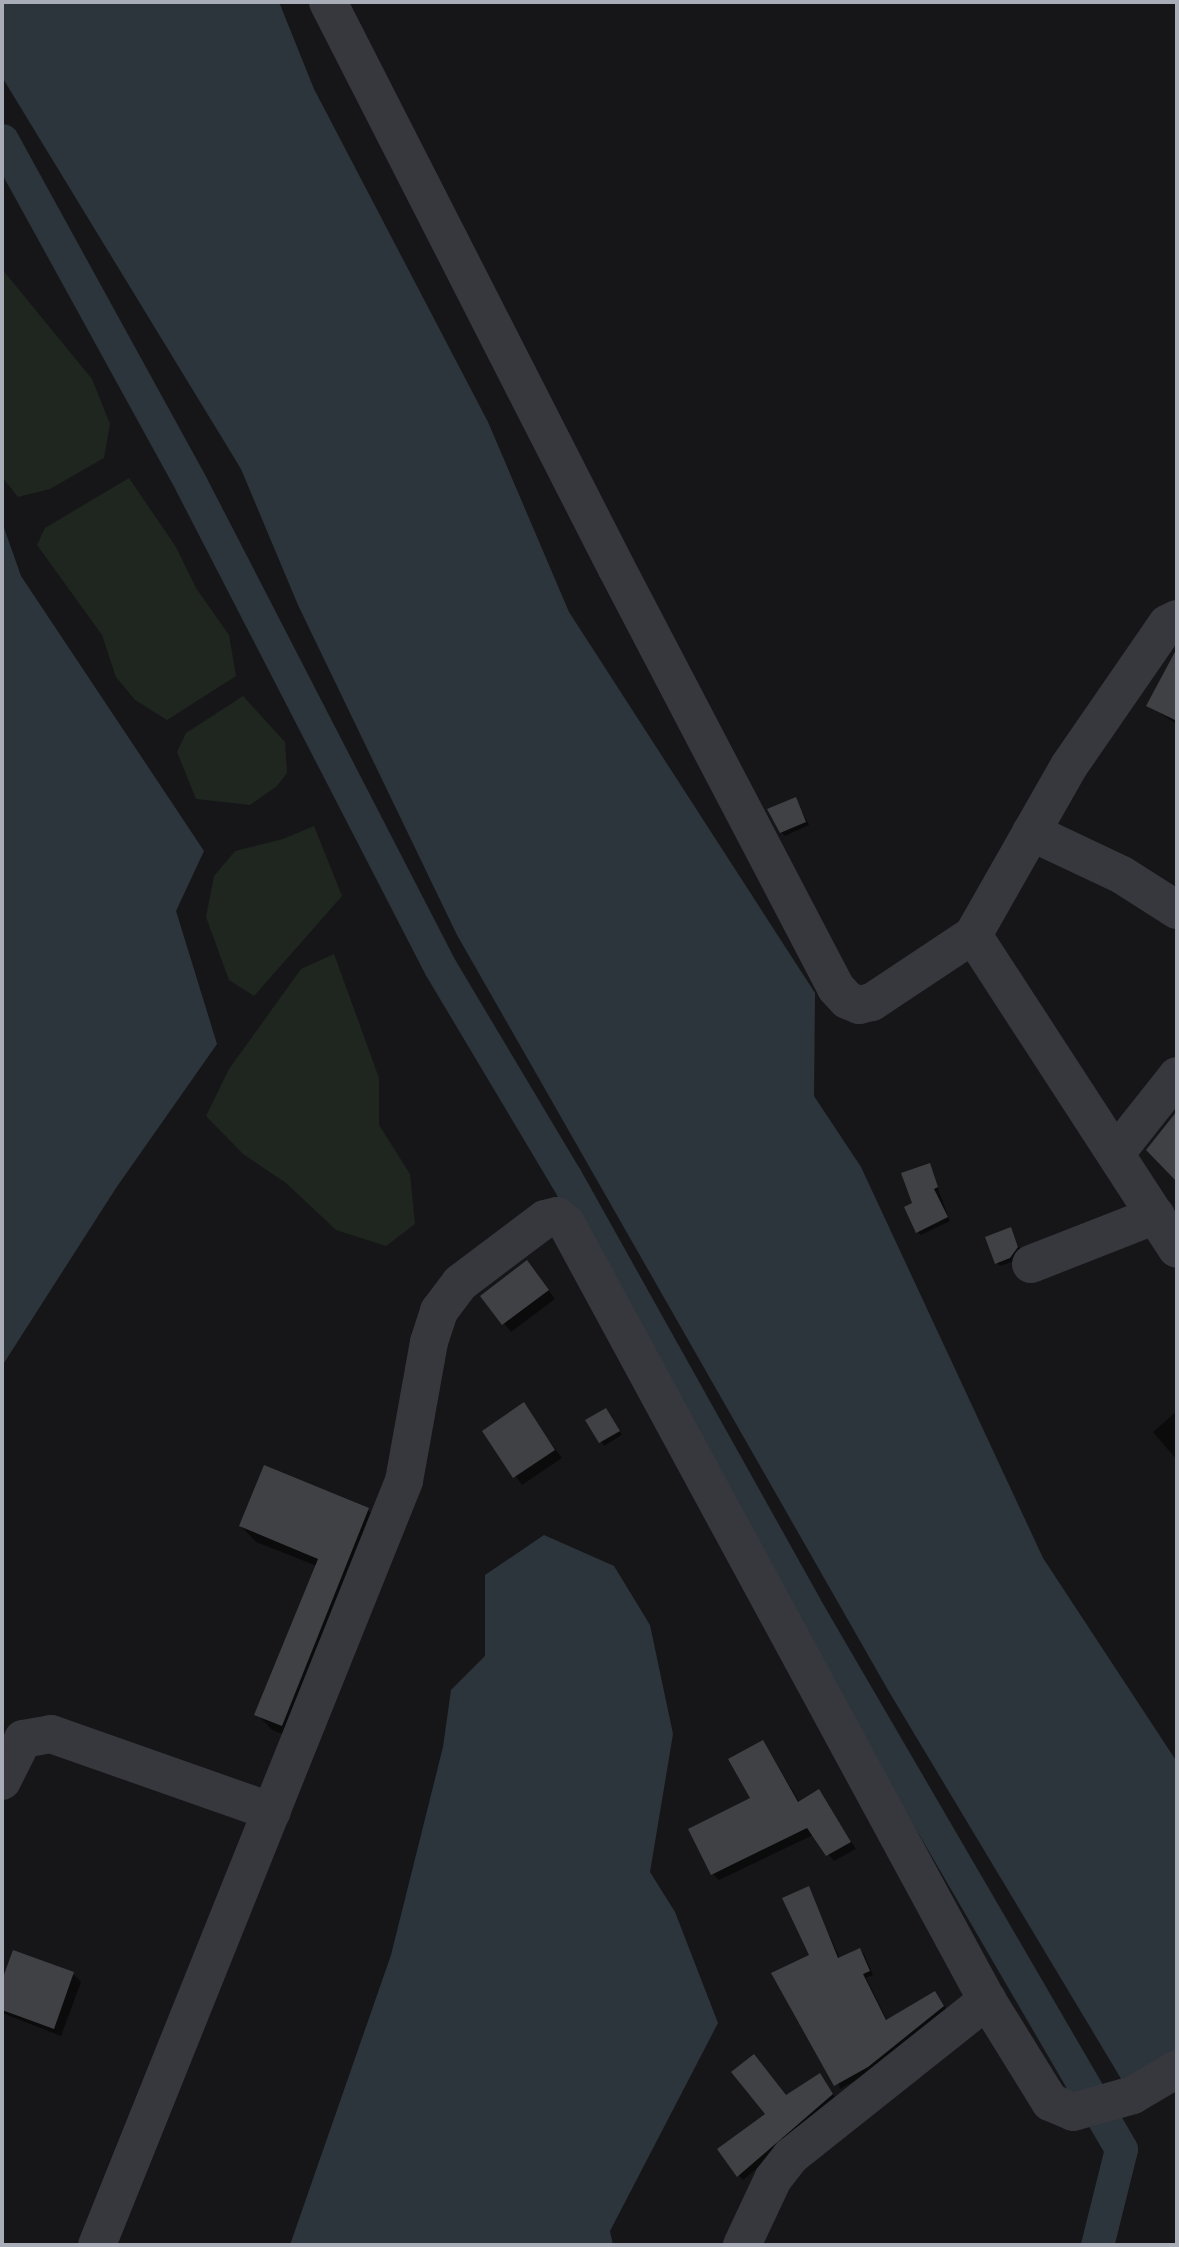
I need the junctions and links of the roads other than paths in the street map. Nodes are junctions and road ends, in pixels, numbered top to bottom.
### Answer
1 (328, 2) edge
2 (1177, 619) edge
3 (1031, 832) junction
4 (1177, 910) edge
5 (973, 935) junction
6 (1177, 1076) edge
7 (1116, 1153) junction
8 (1156, 1215) junction
9 (1177, 1248) edge
10 (1031, 1264) dead end
11 (2, 1781) edge
12 (272, 1812) junction
13 (987, 2000) junction
14 (1177, 2069) edge
15 (97, 2245) edge
16 (742, 2245) edge

1 - 5 street
2 - 3 street
3 - 4 street
3 - 5 street
5 - 7 street
6 - 7 street
7 - 8 street
8 - 9 street
8 - 10 street
11 - 12 street
12 - 13 street
12 - 15 street
13 - 14 street
13 - 16 street

